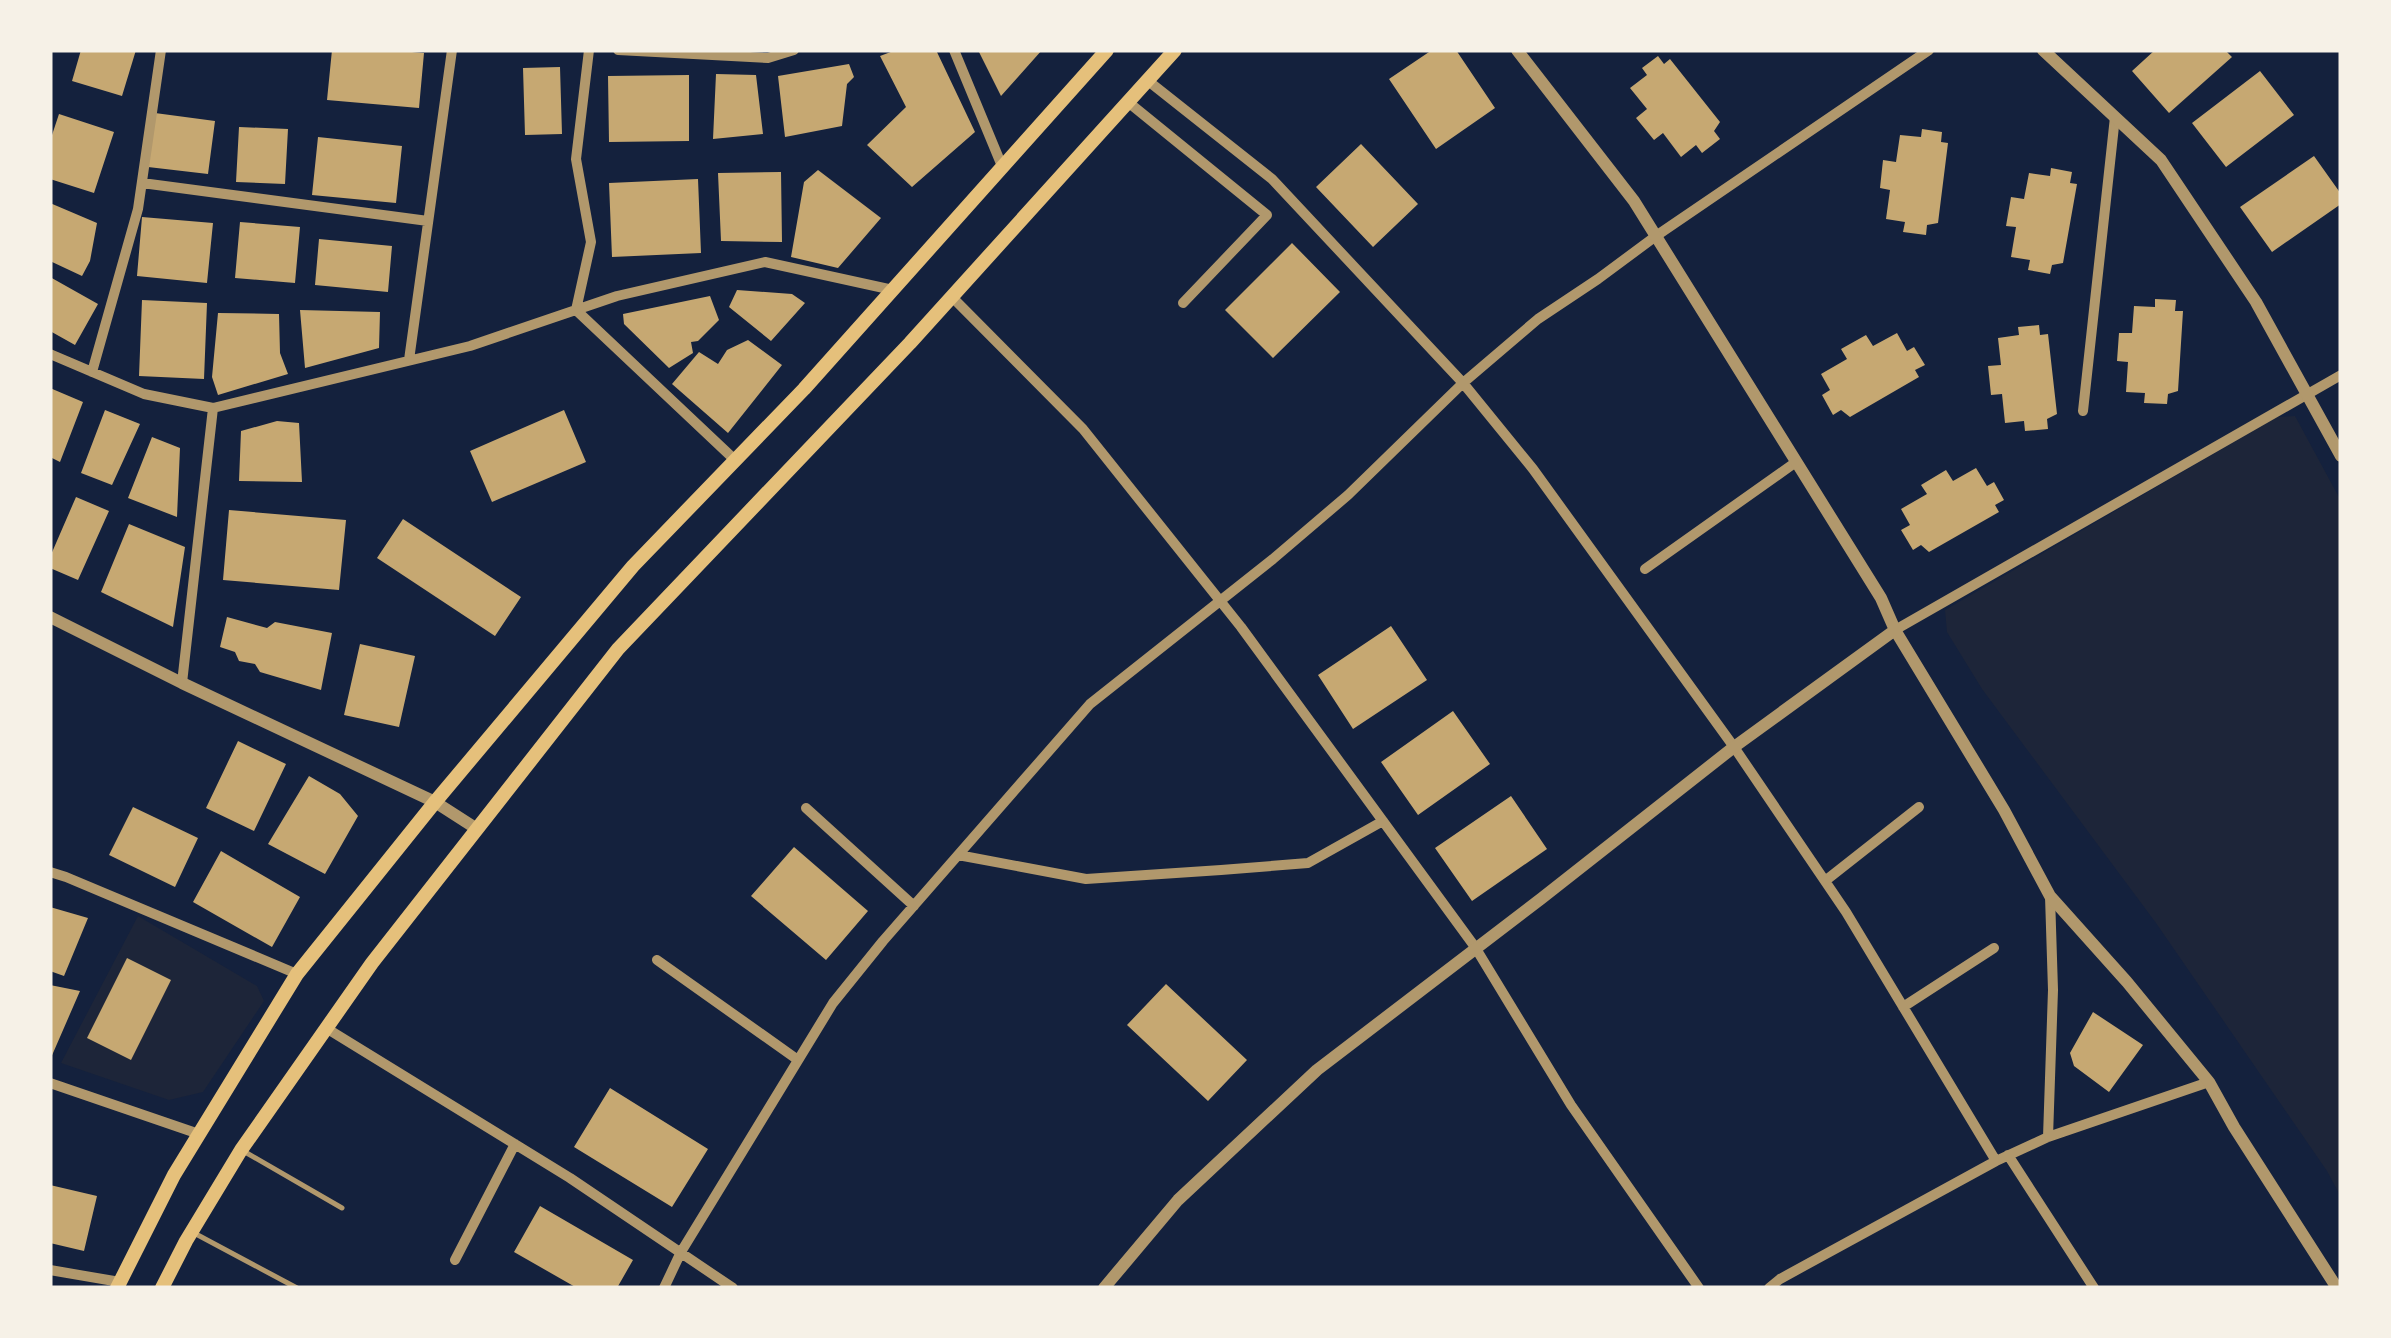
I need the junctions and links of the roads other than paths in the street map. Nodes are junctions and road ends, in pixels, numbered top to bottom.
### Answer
1 (162, 50) edge
2 (452, 50) edge
3 (589, 50) edge
4 (618, 50) edge
5 (794, 50) edge
6 (954, 50) edge
7 (1107, 50) edge
8 (1175, 50) edge
9 (1516, 50) edge
10 (1929, 50) edge
11 (2043, 50) edge
12 (1148, 80) junction
13 (1128, 102) junction
14 (2115, 117) junction
15 (1002, 166) junction
16 (142, 182) junction
17 (428, 221) junction
18 (1656, 236) junction
19 (893, 290) junction
20 (952, 297) junction
21 (1184, 303) dead end
22 (576, 310) junction
23 (50, 354) edge
24 (409, 360) junction
25 (92, 372) junction
26 (2341, 375) edge
27 (1463, 383) junction
28 (2308, 394) junction
29 (213, 408) junction
30 (2083, 411) dead end
31 (2341, 456) edge
32 (736, 461) junction
33 (1796, 462) junction
34 (1645, 568) dead end
35 (1220, 600) junction
36 (50, 617) edge
37 (1895, 630) junction
38 (182, 683) junction
39 (1734, 746) junction
40 (435, 802) junction
41 (1919, 807) dead end
42 (806, 808) dead end
43 (1383, 821) junction
44 (478, 829) junction
45 (958, 855) junction
46 (50, 872) edge
47 (1825, 881) junction
48 (2050, 896) junction
49 (914, 906) junction
50 (1476, 948) junction
51 (1994, 948) dead end
52 (657, 960) dead end
53 (297, 974) junction
54 (1903, 1007) junction
55 (326, 1028) junction
56 (798, 1060) junction
57 (2209, 1082) junction
58 (50, 1083) edge
59 (199, 1134) junction
60 (2048, 1136) junction
61 (515, 1144) junction
62 (241, 1150) junction
63 (2002, 1158) junction
64 (342, 1208) dead end
65 (192, 1232) junction
66 (681, 1252) junction
67 (454, 1260) dead end
68 (50, 1270) edge
69 (118, 1285) edge
70 (162, 1288) edge
71 (297, 1288) edge
72 (664, 1288) edge
73 (733, 1288) edge
74 (1104, 1288) edge
75 (1699, 1288) edge
76 (1770, 1288) edge
77 (2094, 1288) edge
78 (2337, 1288) edge

1 - 16 street
2 - 17 street
3 - 22 street
4 - 5 street
6 - 15 street
7 - 15 main road
8 - 12 main road
9 - 18 street
10 - 18 street
11 - 14 street
12 - 13 main road
12 - 27 street
13 - 20 main road
13 - 21 street
14 - 28 street
14 - 30 street
15 - 19 main road
16 - 17 street
16 - 25 street
17 - 24 street
18 - 27 street
18 - 33 street
19 - 22 street
19 - 32 main road
20 - 35 street
20 - 44 main road
22 - 24 street
22 - 32 street
23 - 25 street
24 - 29 street
25 - 29 street
26 - 28 street
27 - 35 street
27 - 39 street
28 - 31 street
28 - 37 street
29 - 38 street
32 - 40 main road
33 - 34 street
33 - 37 street
35 - 43 street
35 - 45 street
36 - 38 street
37 - 39 street
37 - 48 street
38 - 40 street
39 - 47 street
39 - 50 street
40 - 44 street
40 - 53 main road
41 - 47 street
42 - 49 street
43 - 45 street
43 - 50 street
44 - 55 main road
45 - 49 street
46 - 53 street
47 - 54 street
48 - 57 street
48 - 60 street
49 - 56 street
50 - 74 street
50 - 75 street
51 - 54 street
52 - 56 street
53 - 59 main road
54 - 63 street
55 - 61 street
55 - 62 main road
56 - 66 street
57 - 60 street
57 - 78 street
58 - 59 street
59 - 69 main road
60 - 63 street
61 - 66 street
61 - 67 street
62 - 64 lane
62 - 65 main road
63 - 76 street
63 - 77 street
65 - 70 main road
65 - 71 lane
66 - 72 street
66 - 73 street
68 - 69 street

